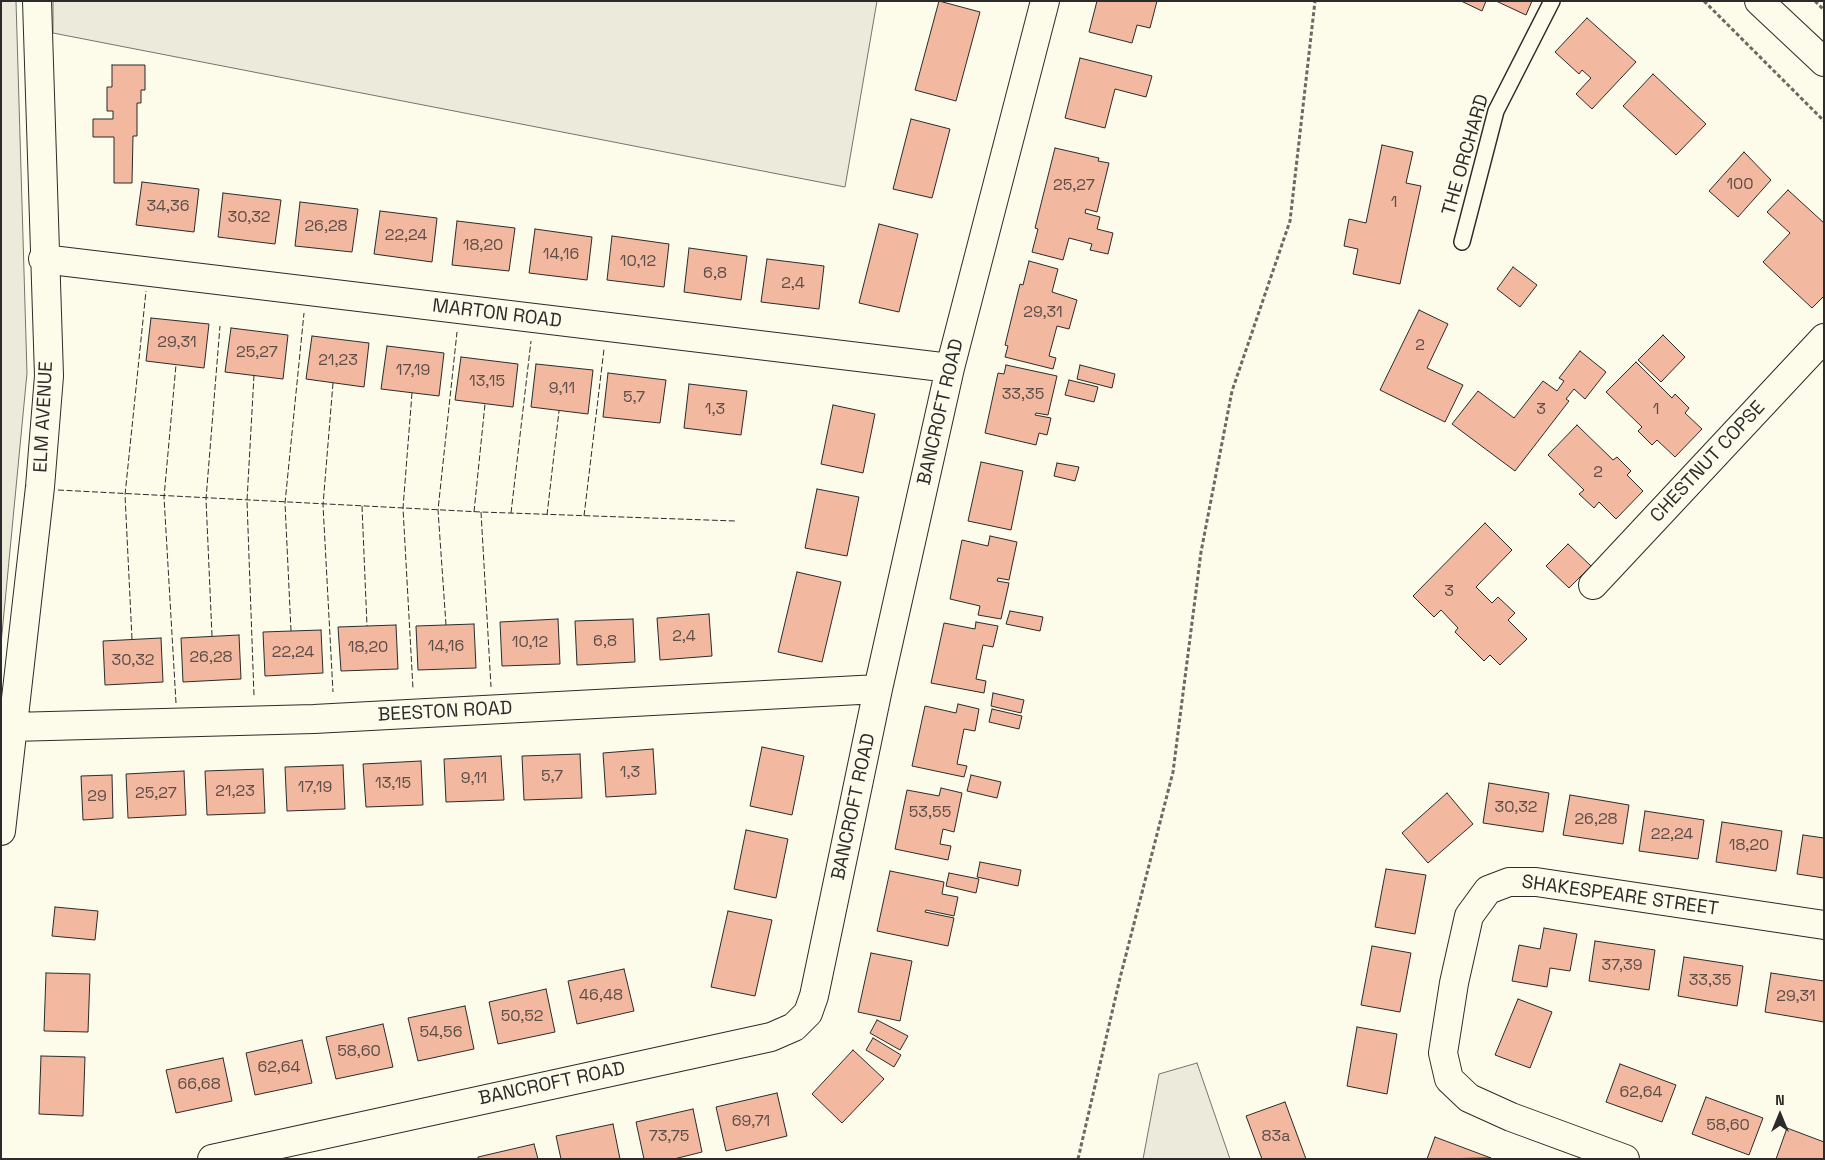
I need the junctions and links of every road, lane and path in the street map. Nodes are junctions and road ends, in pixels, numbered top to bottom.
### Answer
1 (37, 1) edge
2 (1045, 1) edge
3 (1315, 1) edge
4 (1552, 1) edge
5 (1704, 1) edge
6 (1759, 1) edge
7 (1816, 1) edge
8 (1824, 10) edge
9 (1824, 62) edge
10 (1824, 121) edge
11 (1462, 242) dead end
12 (43, 259) junction
13 (1824, 338) edge
14 (950, 368) junction
15 (1593, 585) dead end
16 (878, 690) junction
17 (12, 728) junction
18 (1, 831) edge
19 (1824, 925) edge
20 (212, 1159) edge
21 (1078, 1159) edge
22 (1625, 1159) edge

1 - 12 street, ELM AVENUE
2 - 14 street, BANCROFT ROAD
3 - 21 path
4 - 11 lane, THE ORCHARD
5 - 10 path
6 - 9 street
7 - 8 path
12 - 14 street, MARTON ROAD
12 - 17 street, ELM AVENUE
13 - 15 street, CHESTNUT COPSE
14 - 16 street, BANCROFT ROAD
16 - 17 street, BEESTON ROAD
16 - 20 street, BANCROFT ROAD
17 - 18 street, ELM AVENUE
19 - 22 street, SHAKESPEARE STREET

